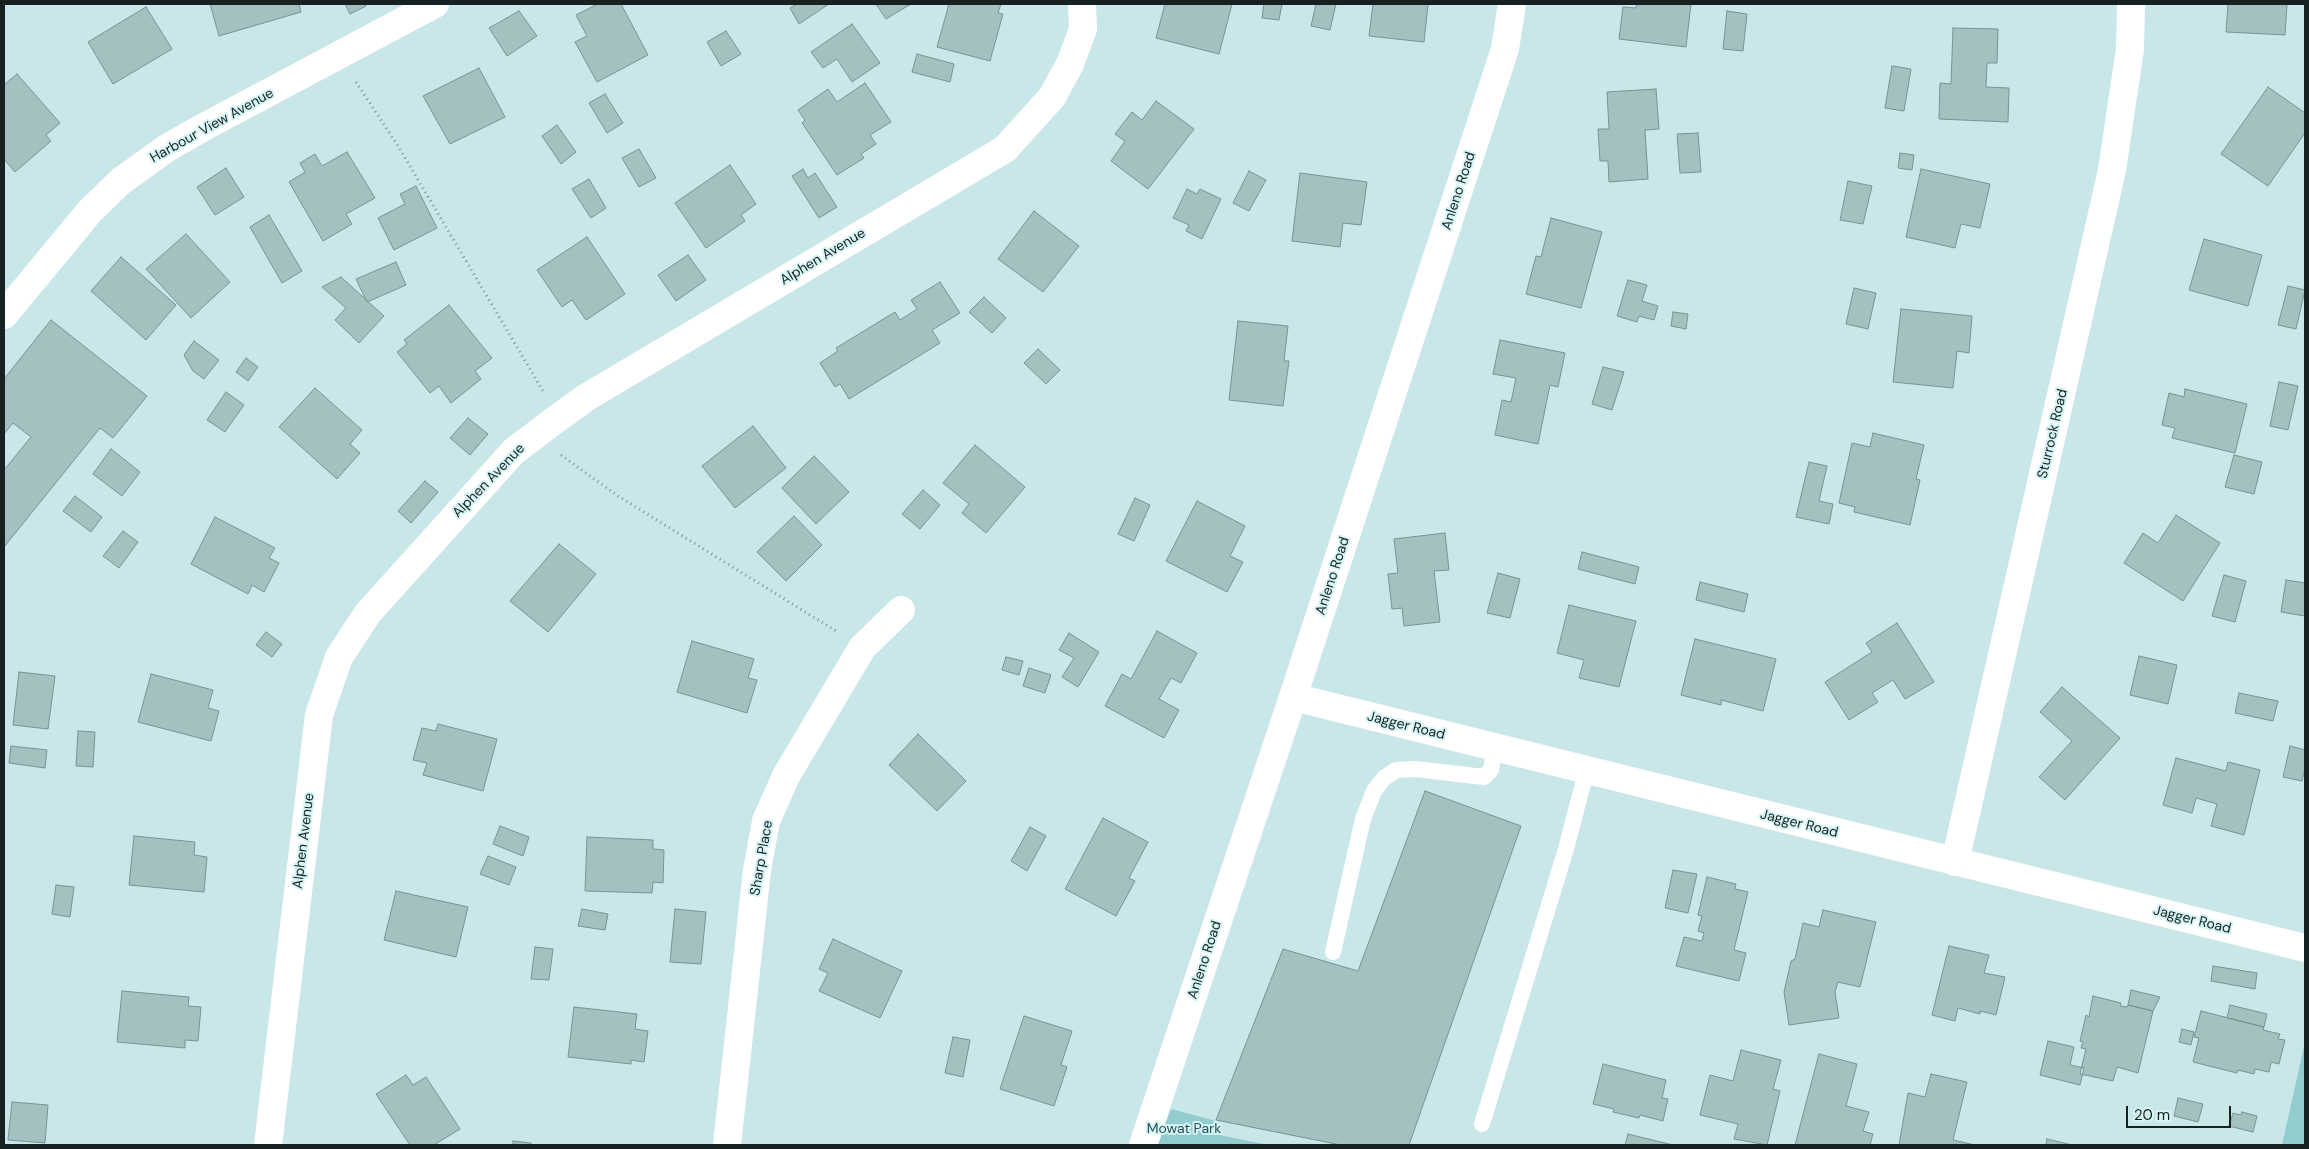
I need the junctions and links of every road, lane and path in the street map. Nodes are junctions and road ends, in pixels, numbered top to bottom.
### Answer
1 (435, 4) edge
2 (1082, 4) edge
3 (1512, 4) edge
4 (2131, 4) edge
5 (340, 56) junction
6 (4, 315) edge
7 (559, 417) junction
8 (534, 436) junction
9 (901, 610) dead end
10 (862, 648) junction
11 (1293, 697) junction
12 (1495, 748) junction
13 (1586, 772) junction
14 (1955, 862) junction
15 (2305, 948) edge
16 (1333, 952) dead end
17 (1482, 1124) dead end
18 (268, 1145) edge
19 (727, 1145) edge
20 (1143, 1145) edge

1 - 5 street, Harbour View Avenue
2 - 7 street, Alphen Avenue
3 - 11 street, Anleno Road
4 - 14 street, Sturrock Road
5 - 6 street, Harbour View Avenue
5 - 7 path
7 - 8 street, Alphen Avenue
8 - 10 path
8 - 18 street, Alphen Avenue
9 - 10 street, Sharp Place
10 - 19 street, Sharp Place
11 - 12 street, Jagger Road
11 - 20 street, Anleno Road
12 - 13 street, Jagger Road
12 - 16 lane
13 - 14 street, Jagger Road
13 - 17 lane
14 - 15 street, Jagger Road

